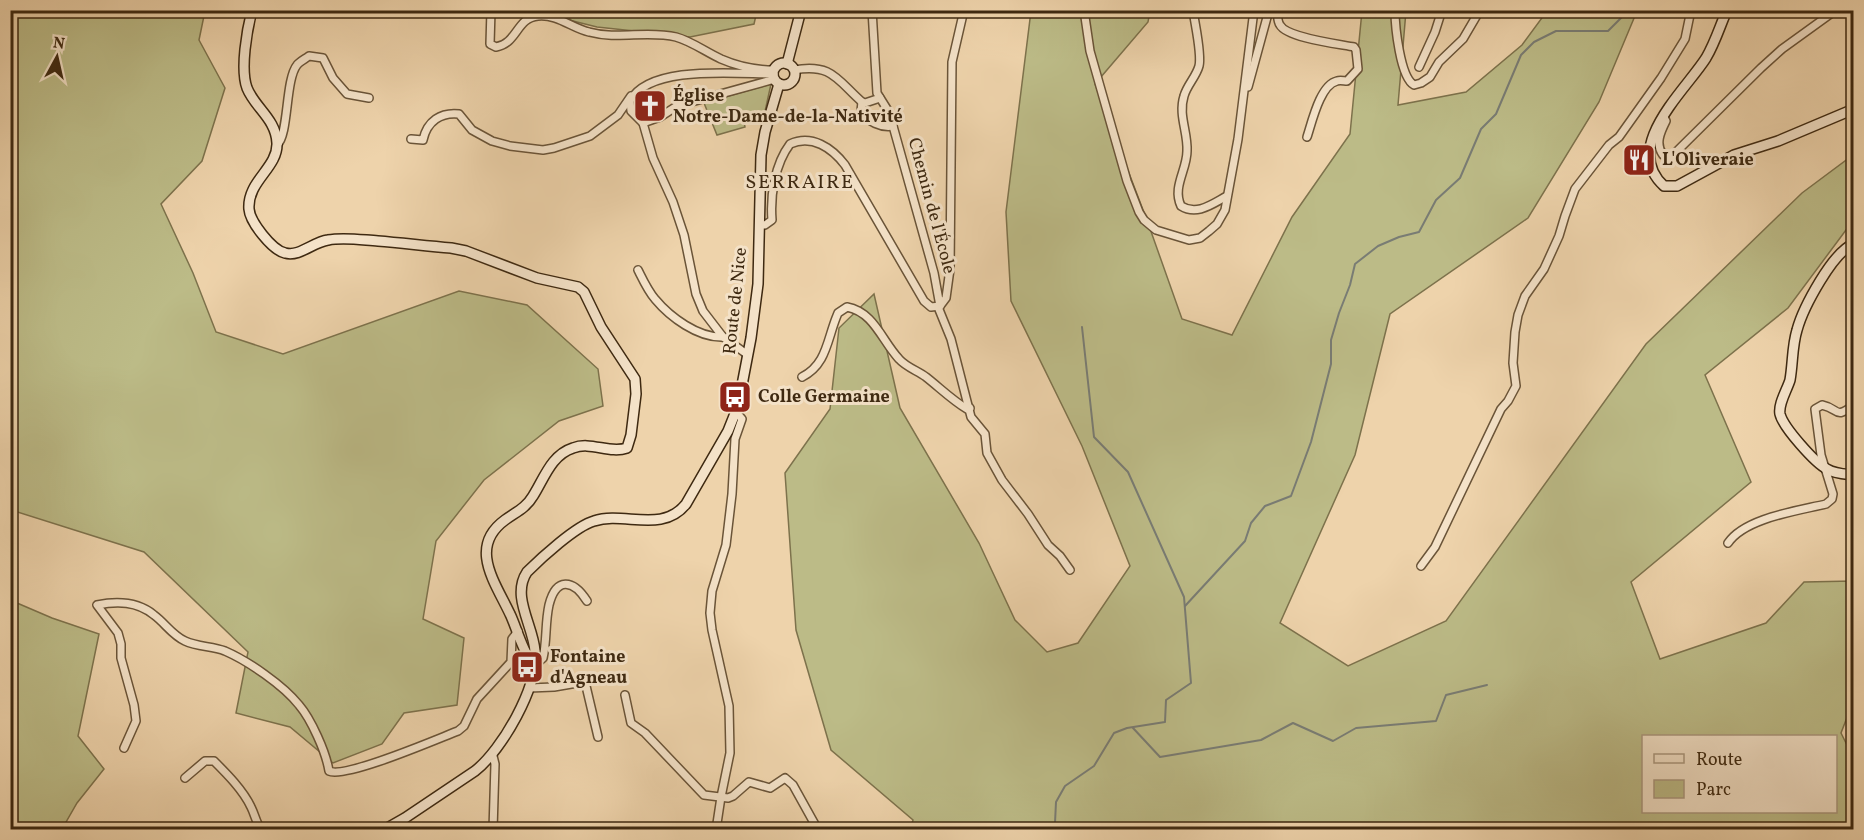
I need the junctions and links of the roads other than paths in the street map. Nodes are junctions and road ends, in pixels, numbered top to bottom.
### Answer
1 (252, 10) edge
2 (491, 10) edge
3 (801, 10) edge
4 (872, 10) edge
5 (964, 10) edge
6 (1084, 10) edge
7 (1193, 10) edge
8 (1254, 10) edge
9 (1269, 10) edge
10 (1277, 10) edge
11 (1395, 10) edge
12 (1442, 10) edge
13 (1480, 10) edge
14 (1691, 10) edge
15 (1727, 10) edge
16 (1836, 10) edge
17 (790, 67) junction
18 (1419, 67) dead end
19 (775, 77) junction
20 (633, 94) junction
21 (1243, 94) junction
22 (369, 98) dead end
23 (880, 98) junction
24 (862, 102) junction
25 (1854, 109) edge
26 (1664, 117) junction
27 (643, 123) junction
28 (893, 126) junction
29 (1307, 137) dead end
30 (411, 139) dead end
31 (278, 145) junction
32 (1227, 196) junction
33 (759, 225) junction
34 (1854, 244) edge
35 (638, 270) dead end
36 (939, 307) junction
37 (723, 337) junction
38 (748, 355) junction
39 (802, 377) dead end
40 (1854, 405) edge
41 (970, 408) junction
42 (736, 412) junction
43 (1826, 469) junction
44 (1854, 475) edge
45 (1728, 543) dead end
46 (1421, 566) dead end
47 (1070, 570) dead end
48 (587, 601) dead end
49 (518, 631) junction
50 (535, 662) junction
51 (529, 688) junction
52 (624, 695) dead end
53 (598, 737) dead end
54 (124, 748) dead end
55 (493, 756) junction
56 (185, 778) dead end
57 (721, 797) junction
58 (261, 830) edge
59 (384, 830) edge
60 (493, 830) edge
61 (717, 830) edge
62 (818, 830) edge

1 - 31 street
2 - 19 street
3 - 17 street
4 - 23 street, Chemin de l'École
5 - 36 street
6 - 32 street
7 - 32 street
8 - 21 street
9 - 21 street
10 - 29 street
11 - 13 street
12 - 18 street
14 - 46 street
15 - 26 street
16 - 26 street
17 - 19 street
17 - 19 street
17 - 24 street
19 - 20 street
19 - 27 street
19 - 33 street, Route de Nice
20 - 27 street
20 - 30 street
21 - 32 street
22 - 31 street
23 - 24 street
23 - 28 street, Chemin de l'École
24 - 28 street
25 - 26 street
27 - 37 street
28 - 36 street, Chemin de l'École
31 - 49 street
33 - 36 street
33 - 38 street, Route de Nice
34 - 43 street
35 - 37 street
36 - 41 street, Chemin de l'École
37 - 38 street
38 - 42 street, Route de Nice
39 - 41 street
40 - 43 street
41 - 47 street, Chemin de l'École
42 - 50 street, Route de Nice
42 - 57 street
43 - 44 street
43 - 45 street
48 - 50 street
49 - 50 street
49 - 54 street
50 - 51 street, Route de Nice
51 - 53 street
51 - 55 street, Route de Nice
52 - 57 street
55 - 59 street, Route de Nice
55 - 60 street
56 - 58 street
57 - 61 street
57 - 62 street

